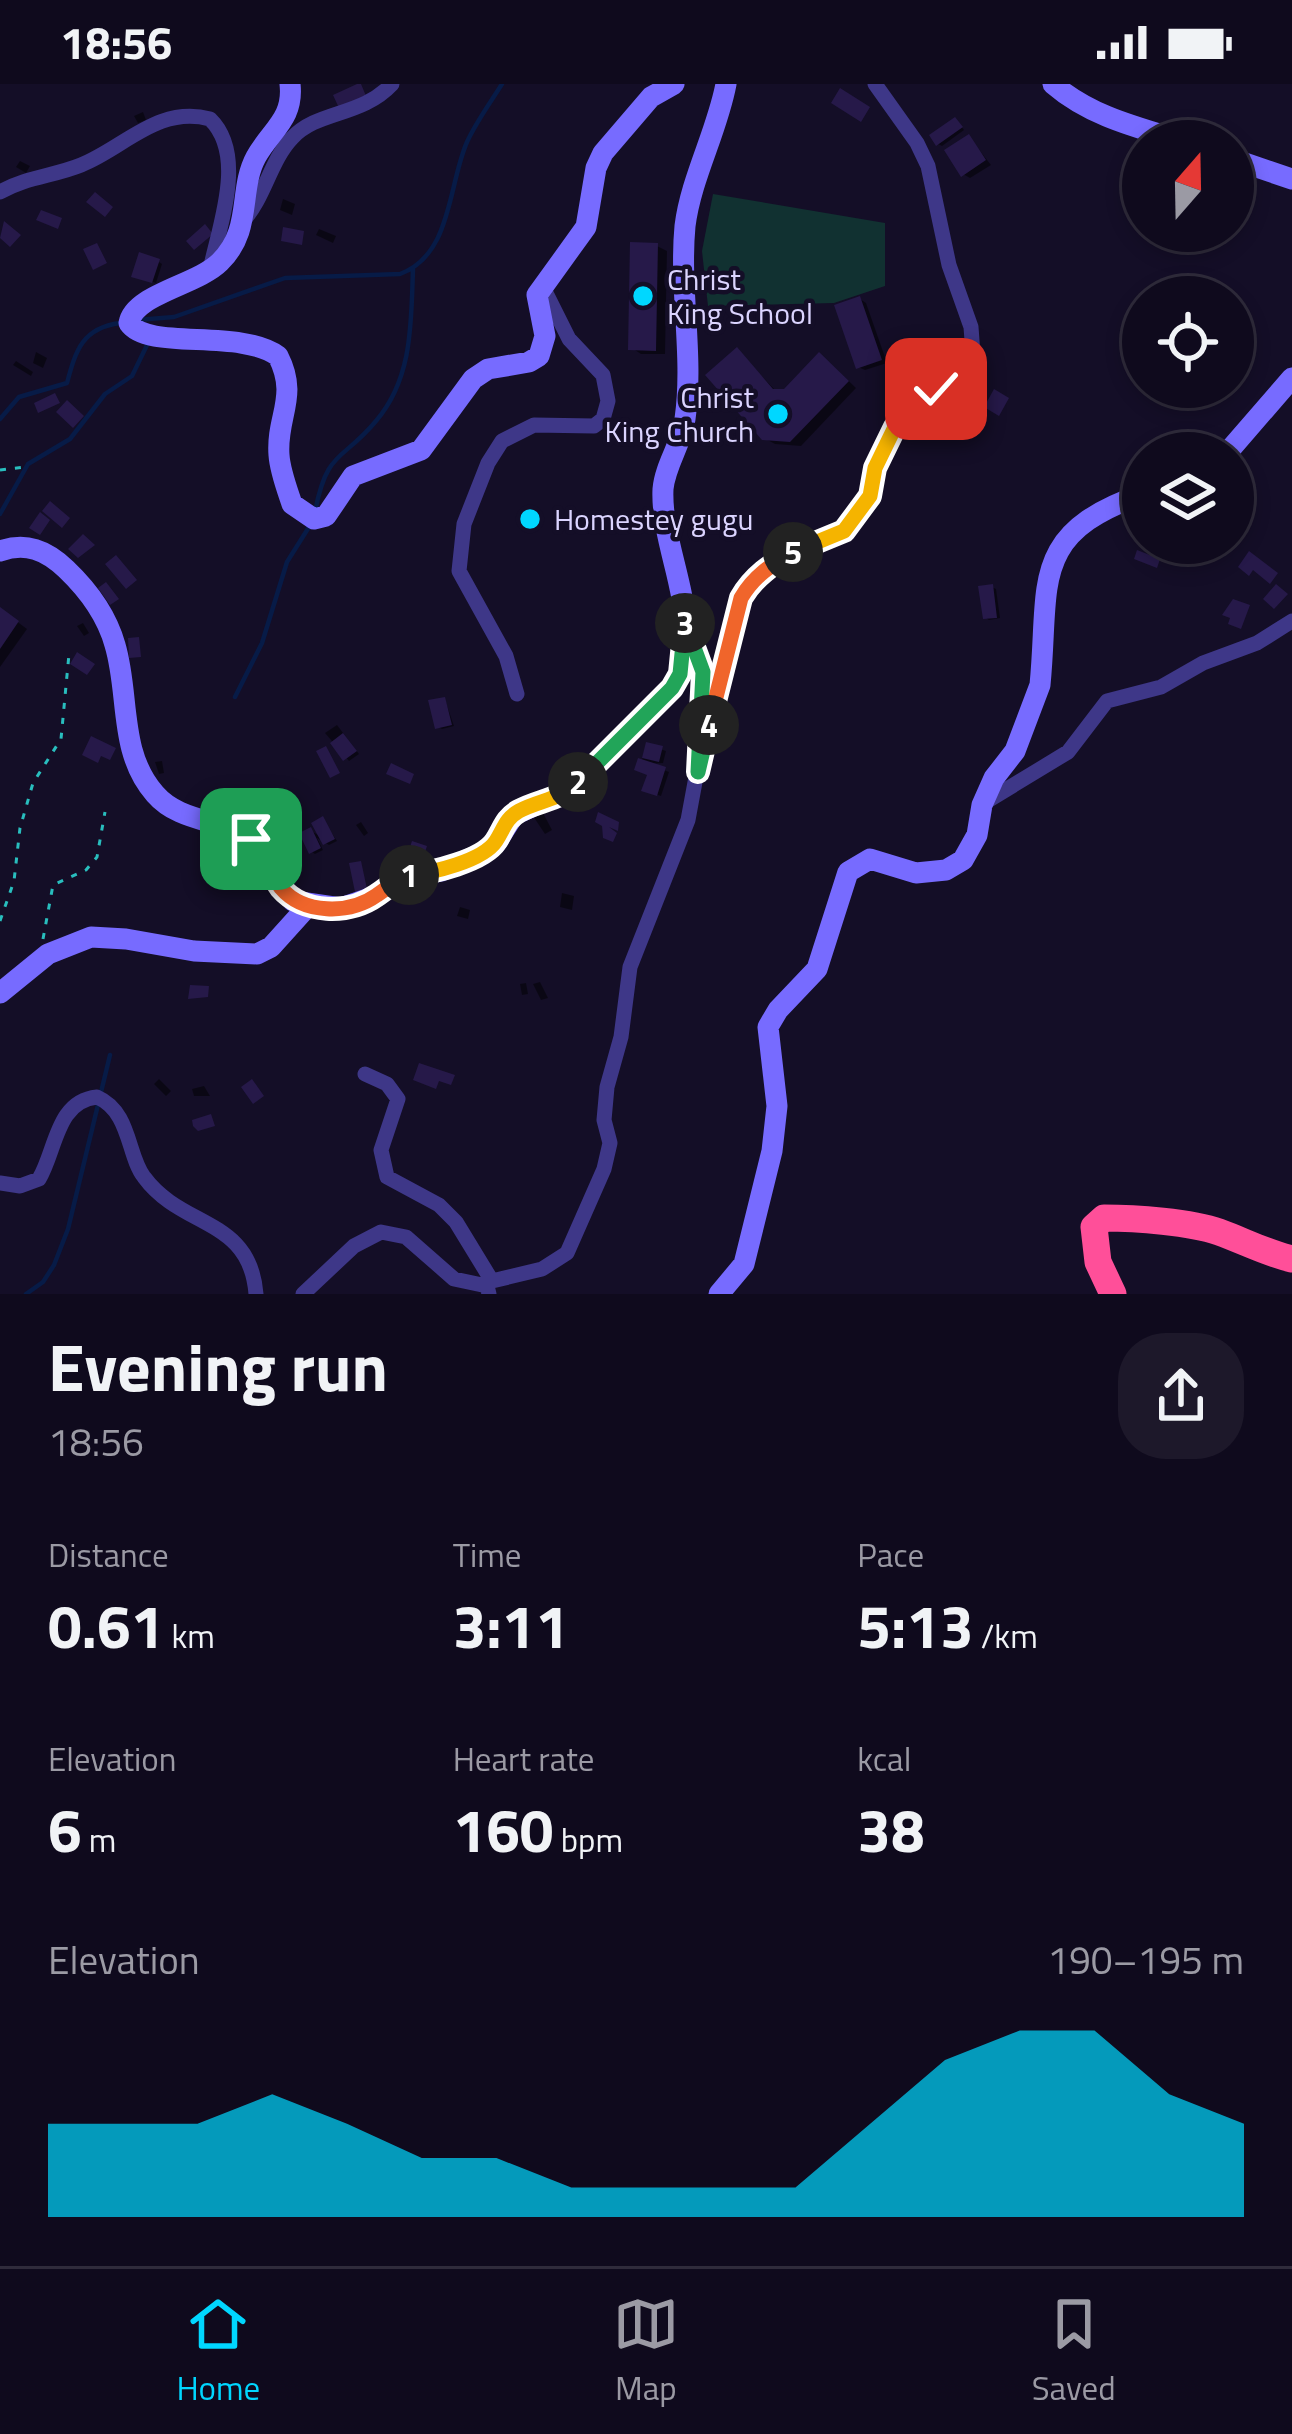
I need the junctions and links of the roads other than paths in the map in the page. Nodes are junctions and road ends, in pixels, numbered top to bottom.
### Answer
1 (290, 84) edge
2 (392, 84) edge
3 (674, 84) edge
4 (726, 84) edge
5 (875, 84) edge
6 (1053, 84) edge
7 (1122, 122) edge
8 (1254, 165) edge
9 (1292, 179) edge
10 (0, 192) edge
11 (241, 223) junction
12 (210, 270) junction
13 (542, 284) junction
14 (1292, 378) edge
15 (1245, 432) edge
16 (1122, 504) edge
17 (0, 551) edge
18 (1292, 621) edge
19 (685, 622) junction
20 (517, 694) dead end
21 (698, 772) junction
22 (982, 805) junction
23 (308, 906) junction
24 (0, 993) edge
25 (365, 1074) dead end
26 (0, 1183) edge
27 (1292, 1259) edge
28 (488, 1289) edge
29 (256, 1294) edge
30 (303, 1294) edge
31 (718, 1294) edge
32 (1113, 1294) edge

1 - 11 main road
2 - 11 street
3 - 13 main road
4 - 19 main road
5 - 21 street
6 - 7 main road
8 - 9 main road
10 - 12 street
11 - 12 main road
12 - 13 main road
13 - 20 street
14 - 15 main road
16 - 22 main road
17 - 23 main road
18 - 22 street
19 - 21 street
19 - 23 main road
21 - 28 street
22 - 31 main road
23 - 24 main road
25 - 28 street
26 - 29 street
27 - 32 highway
28 - 30 street

